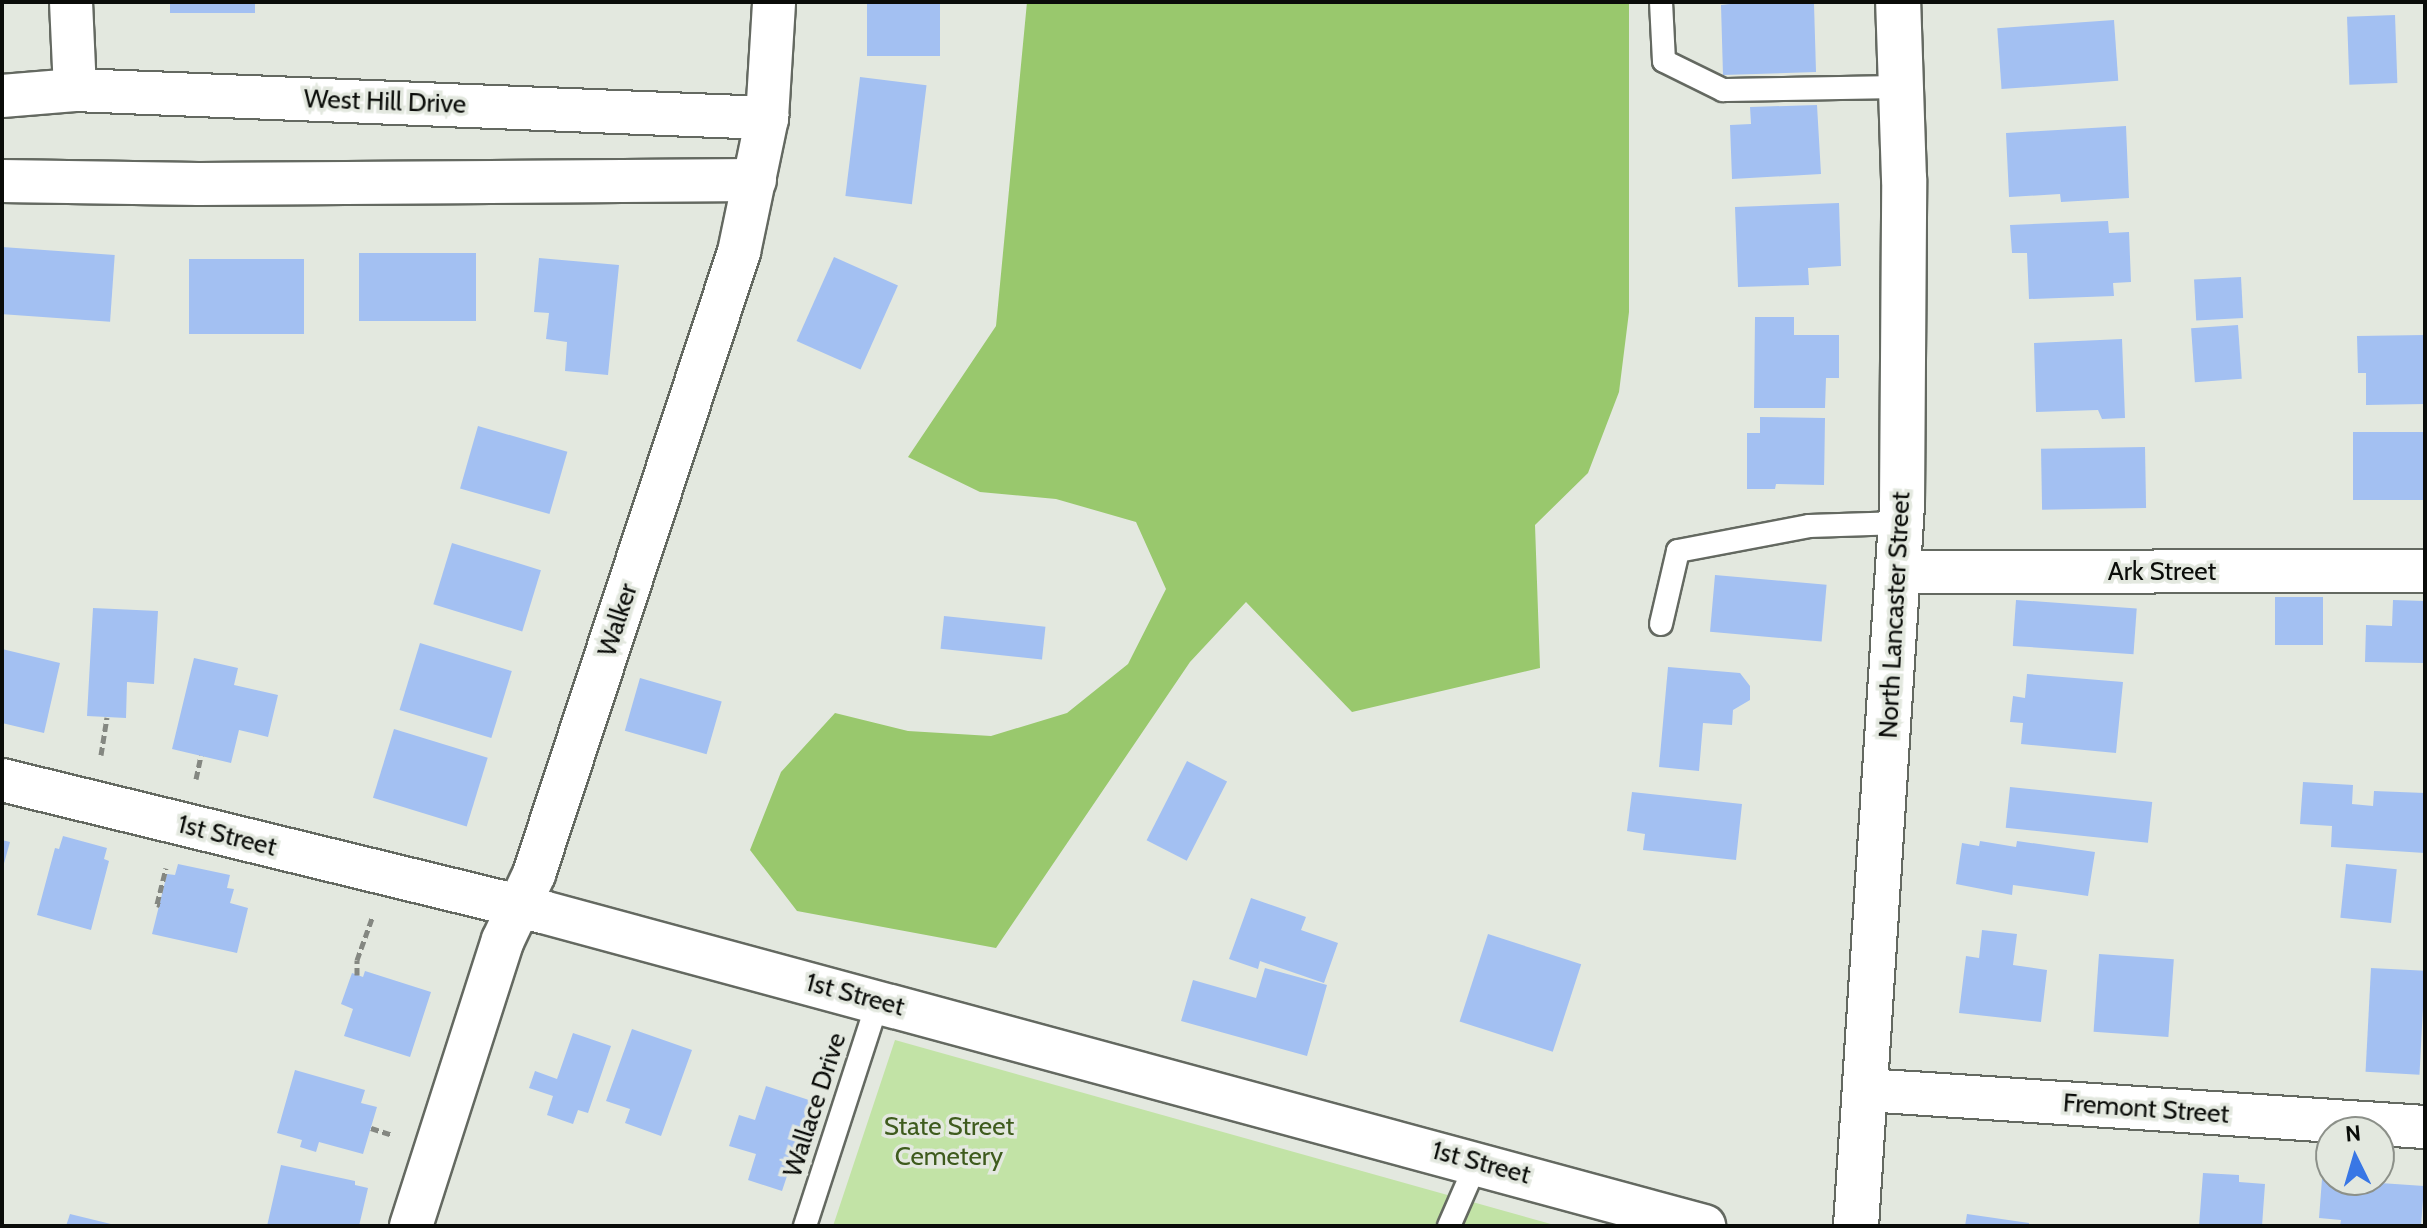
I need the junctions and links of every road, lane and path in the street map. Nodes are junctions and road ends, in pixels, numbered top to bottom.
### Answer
1 (71, 2) edge
2 (774, 2) edge
3 (1661, 2) edge
4 (1898, 2) edge
5 (1901, 87) junction
6 (75, 90) junction
7 (2, 96) edge
8 (767, 118) junction
9 (755, 180) junction
10 (2, 181) edge
11 (1901, 523) junction
12 (2425, 571) edge
13 (1899, 572) junction
14 (1661, 624) dead end
15 (107, 717) dead end
16 (101, 759) dead end
17 (2, 780) edge
18 (166, 865) dead end
19 (160, 905) dead end
20 (377, 905) dead end
21 (521, 907) junction
22 (357, 975) dead end
23 (878, 1001) junction
24 (1866, 1090) junction
25 (2425, 1127) edge
26 (1477, 1162) junction
27 (411, 1226) edge
28 (805, 1226) edge
29 (1449, 1226) edge
30 (1704, 1226) edge
31 (1856, 1226) edge

1 - 6 street
2 - 8 street, Walker
3 - 5 lane
4 - 5 main road, North Lancaster Street
5 - 11 main road, North Lancaster Street
6 - 7 street, West Hill Drive
6 - 8 street, West Hill Drive
8 - 9 street, Walker
9 - 10 street
9 - 21 street, Walker
11 - 13 main road, North Lancaster Street
11 - 14 lane
12 - 13 street, Ark Street
13 - 24 main road, North Lancaster Street
15 - 16 path
17 - 21 street, 1st Street
18 - 19 path
20 - 22 path
21 - 23 street, 1st Street
21 - 27 street, Walker
23 - 26 street, 1st Street
23 - 28 lane, Wallace Drive
24 - 25 street, Fremont Street
24 - 31 main road, North Lancaster Street
26 - 29 lane
26 - 30 street, 1st Street

